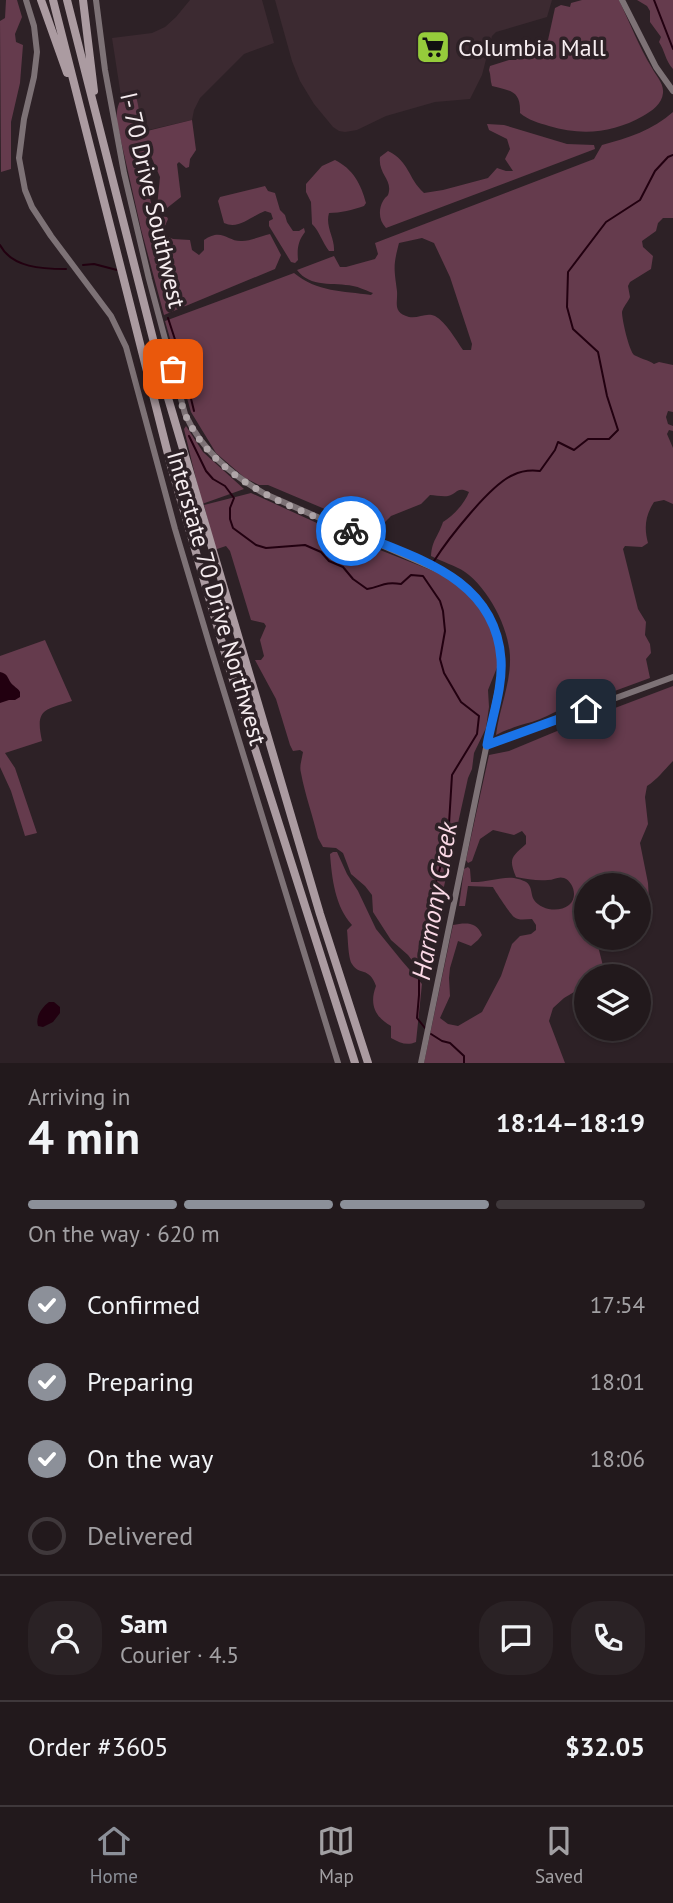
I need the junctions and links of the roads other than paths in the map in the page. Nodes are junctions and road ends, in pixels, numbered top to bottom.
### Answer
1 (26, 0) edge
2 (41, 0) edge
3 (53, 0) edge
4 (67, 0) edge
5 (83, 0) edge
6 (96, 0) edge
7 (622, 0) edge
8 (673, 91) edge
9 (79, 102) junction
10 (97, 118) junction
11 (673, 677) edge
12 (487, 745) junction
13 (338, 1063) edge
14 (355, 1063) edge
15 (368, 1063) edge
16 (421, 1063) edge

1 - 13 street, Interstate 70 Drive Northwest
2 - 9 highway
3 - 9 highway
4 - 10 highway
5 - 10 highway
6 - 12 street, I- 70 Drive Southwest
7 - 8 street
9 - 14 highway
10 - 15 highway
11 - 12 street
12 - 16 street, I- 70 Drive Southwest

